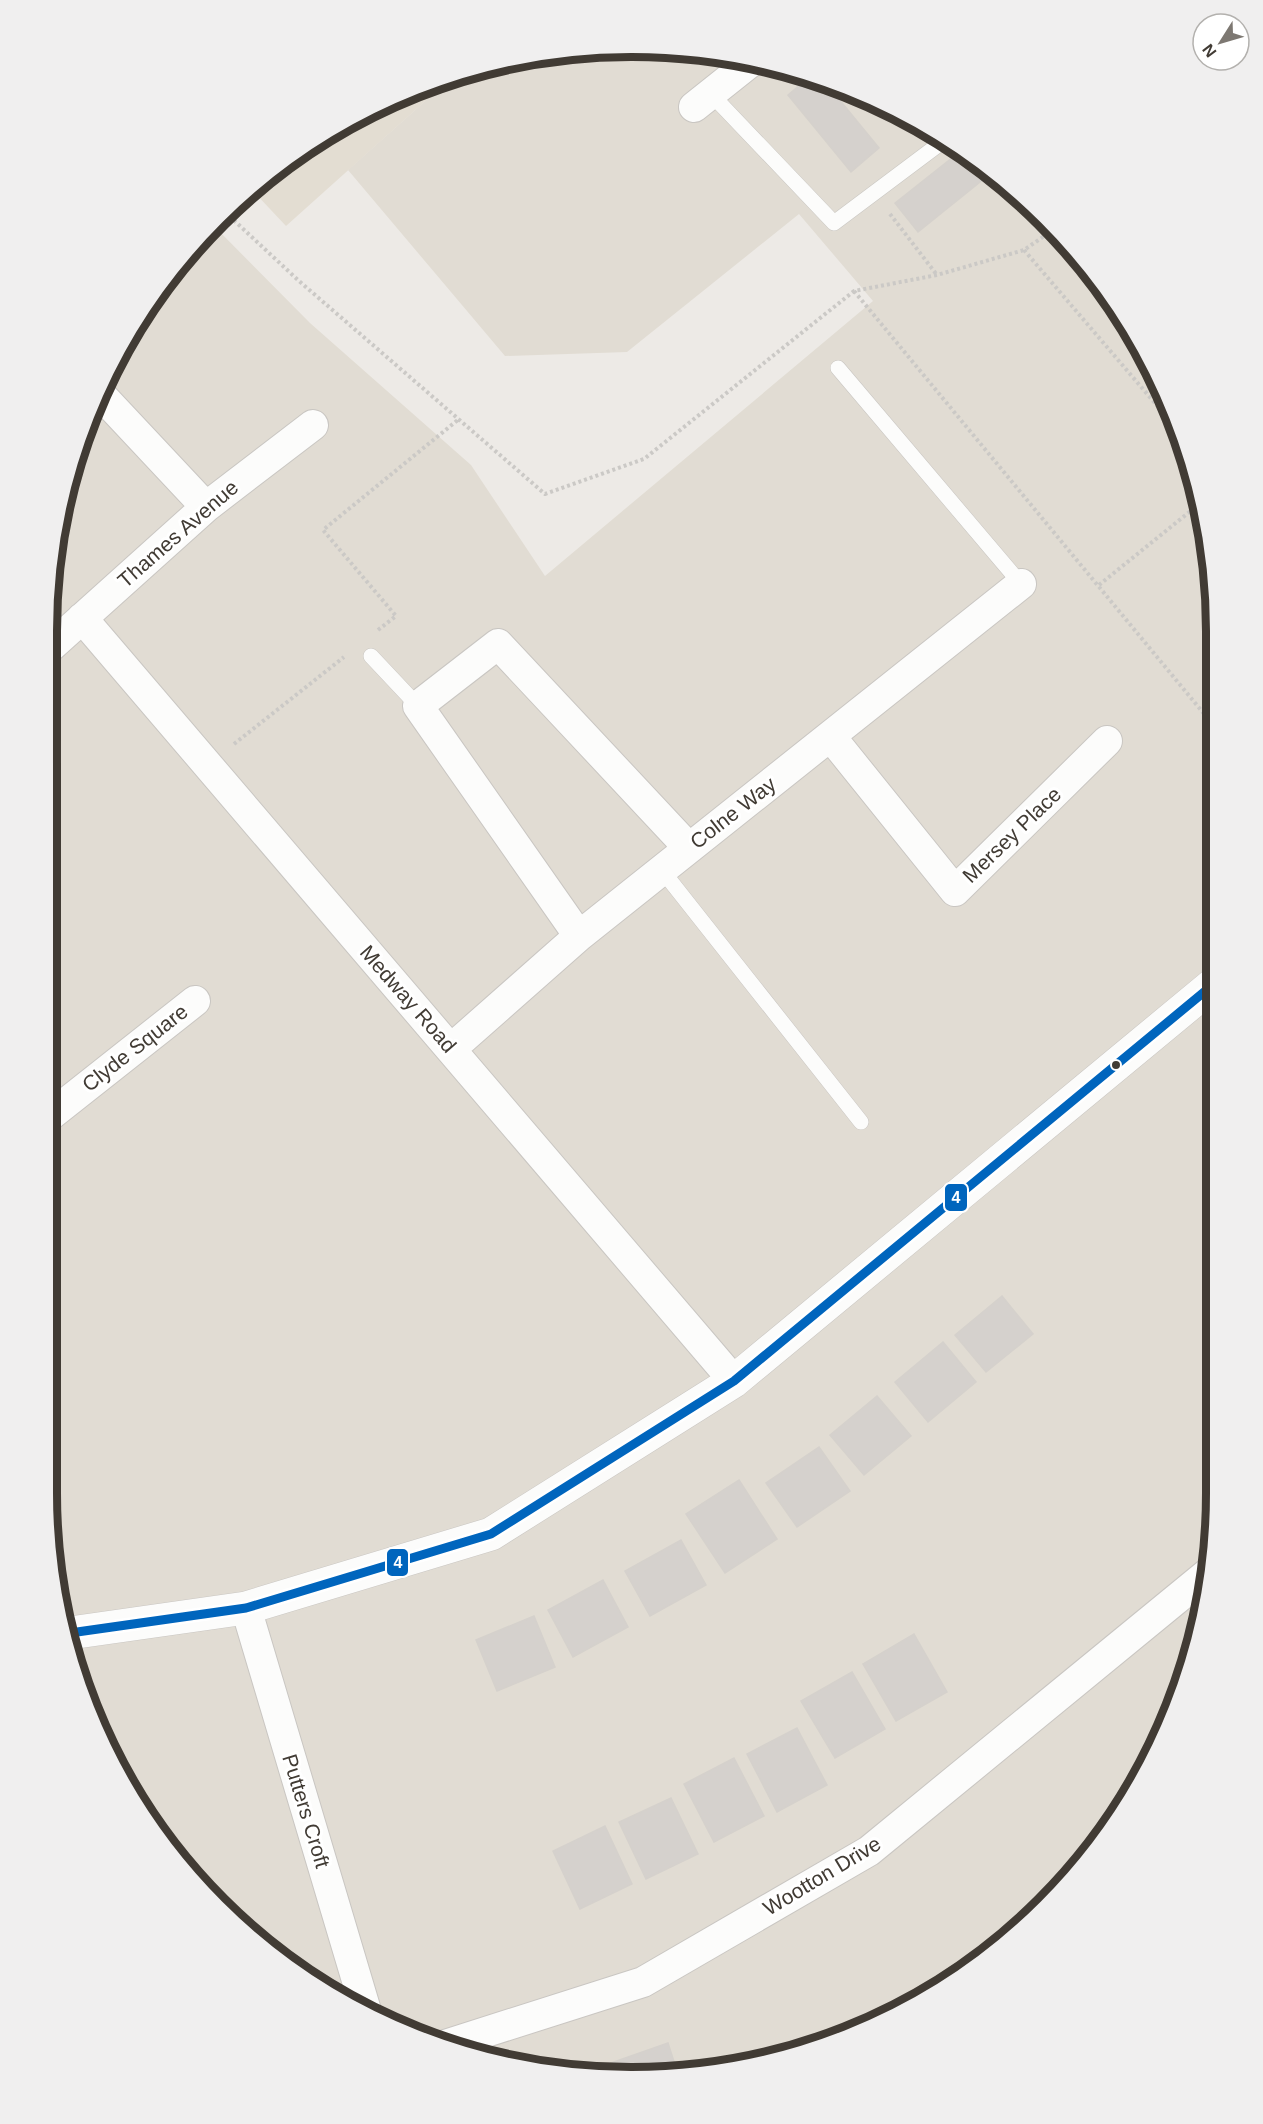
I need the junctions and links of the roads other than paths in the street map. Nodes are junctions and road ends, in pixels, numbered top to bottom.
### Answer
1 (743, 68) edge
2 (702, 100) joint
3 (937, 145) edge
4 (838, 368) dead end
5 (106, 400) edge
6 (313, 424) dead end
7 (206, 507) junction
8 (1021, 584) joint
9 (82, 618) junction
10 (57, 641) edge
11 (371, 656) dead end
12 (418, 706) junction
13 (831, 737) junction
14 (1107, 741) dead end
15 (688, 848) junction
16 (661, 868) junction
17 (579, 936) junction
18 (1206, 990) edge
19 (195, 1001) dead end
20 (451, 1049) junction
21 (57, 1110) edge
22 (861, 1122) dead end
23 (734, 1381) junction
24 (1199, 1581) edge
25 (246, 1608) junction
26 (75, 1632) edge
27 (363, 2001) edge
28 (459, 2040) edge

1 - 2 street
2 - 3 lane
4 - 8 lane
5 - 7 street
6 - 7 street, Thames Avenue
7 - 9 street, Thames Avenue
8 - 13 street, Colne Way
9 - 10 street, Thames Avenue
9 - 20 street, Medway Road
11 - 12 lane
12 - 15 street
12 - 17 street
13 - 14 street, Mersey Place
13 - 15 street, Colne Way
15 - 16 street, Colne Way
16 - 17 street, Colne Way
16 - 22 lane
17 - 20 street, Colne Way
18 - 23 street
19 - 21 street, Clyde Square
20 - 23 street, Medway Road
23 - 25 street
24 - 28 street, Wootton Drive
25 - 26 street
25 - 27 street, Putters Croft

